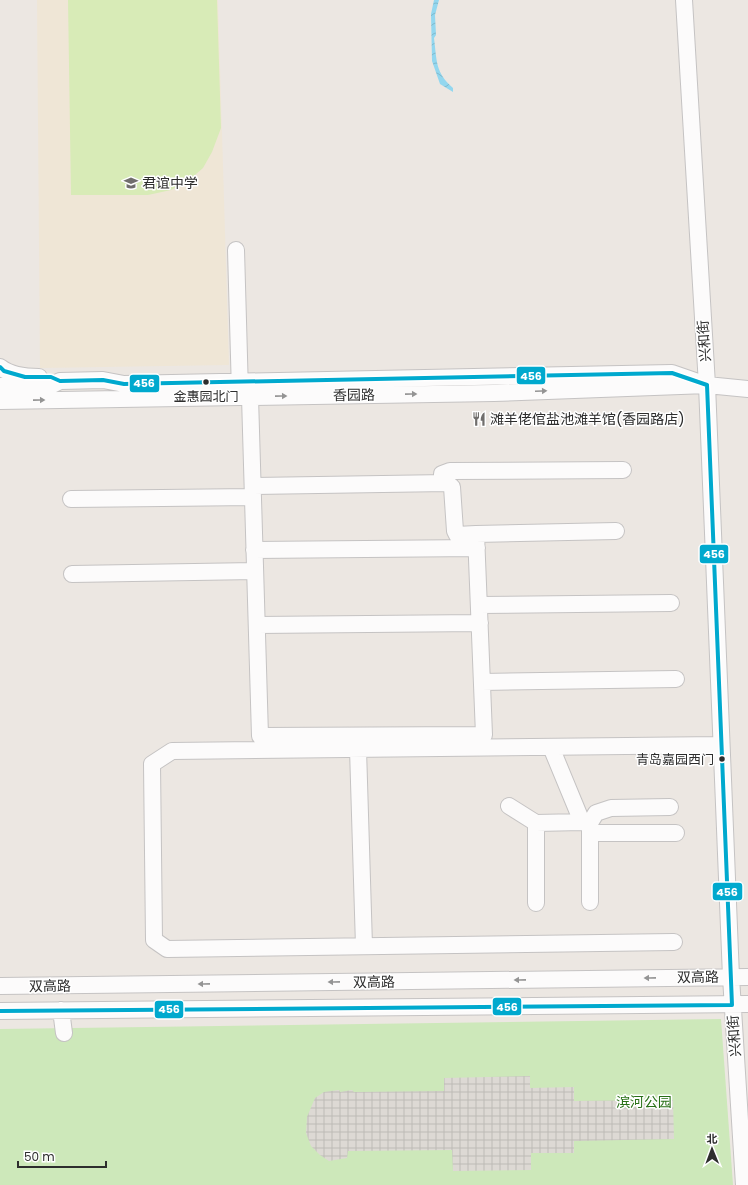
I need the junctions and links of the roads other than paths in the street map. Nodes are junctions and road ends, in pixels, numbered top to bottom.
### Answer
1 (684, 0) edge
2 (236, 250) dead end
3 (0, 367) edge
4 (60, 380) junction
5 (707, 385) junction
6 (0, 386) edge
7 (748, 389) edge
8 (244, 392) junction
9 (0, 401) edge
10 (623, 470) dead end
11 (442, 483) junction
12 (253, 492) junction
13 (71, 500) dead end
14 (616, 531) dead end
15 (477, 541) junction
16 (254, 550) junction
17 (255, 570) junction
18 (72, 574) dead end
19 (671, 603) dead end
20 (479, 605) junction
21 (480, 623) junction
22 (257, 625) junction
23 (676, 679) dead end
24 (482, 682) junction
25 (721, 745) junction
26 (551, 747) junction
27 (358, 749) junction
28 (509, 806) dead end
29 (670, 807) dead end
30 (536, 823) junction
31 (587, 826) junction
32 (676, 833) dead end
33 (590, 902) dead end
34 (536, 903) dead end
35 (674, 942) dead end
36 (364, 946) junction
37 (731, 977) junction
38 (748, 977) edge
39 (0, 986) edge
40 (740, 1004) edge
41 (61, 1010) junction
42 (0, 1011) edge
43 (64, 1033) dead end
44 (744, 1185) edge

1 - 5 street, 兴和街
2 - 8 street
3 - 4 street
4 - 6 street, 香园路
4 - 8 street, 香园路
5 - 7 street, 香园路
5 - 8 street, 香园路
5 - 25 street, 兴和街
9 -> 8 street, 香园路
8 - 12 street
10 - 11 street
11 - 12 street
11 - 15 street
12 - 13 street
12 - 16 street
14 - 15 street
15 - 16 street
15 - 20 street
16 - 17 street
17 - 18 street
17 - 22 street
19 - 20 street
20 - 21 street
21 - 22 street
21 - 24 street
22 - 24 street
23 - 24 street
25 - 26 street
25 - 37 street, 兴和街
26 - 27 street
26 - 31 street
27 - 36 street
27 - 36 street
28 - 30 street
29 - 31 street
30 - 31 street
30 - 34 street
31 - 32 street
31 - 33 street
35 - 36 street
37 - 38 street, 双高路
37 -> 39 street, 双高路
37 - 40 street, 兴和街
40 - 41 street, 双高路
40 - 44 street, 兴和街
41 - 42 street, 双高路
41 - 43 street

